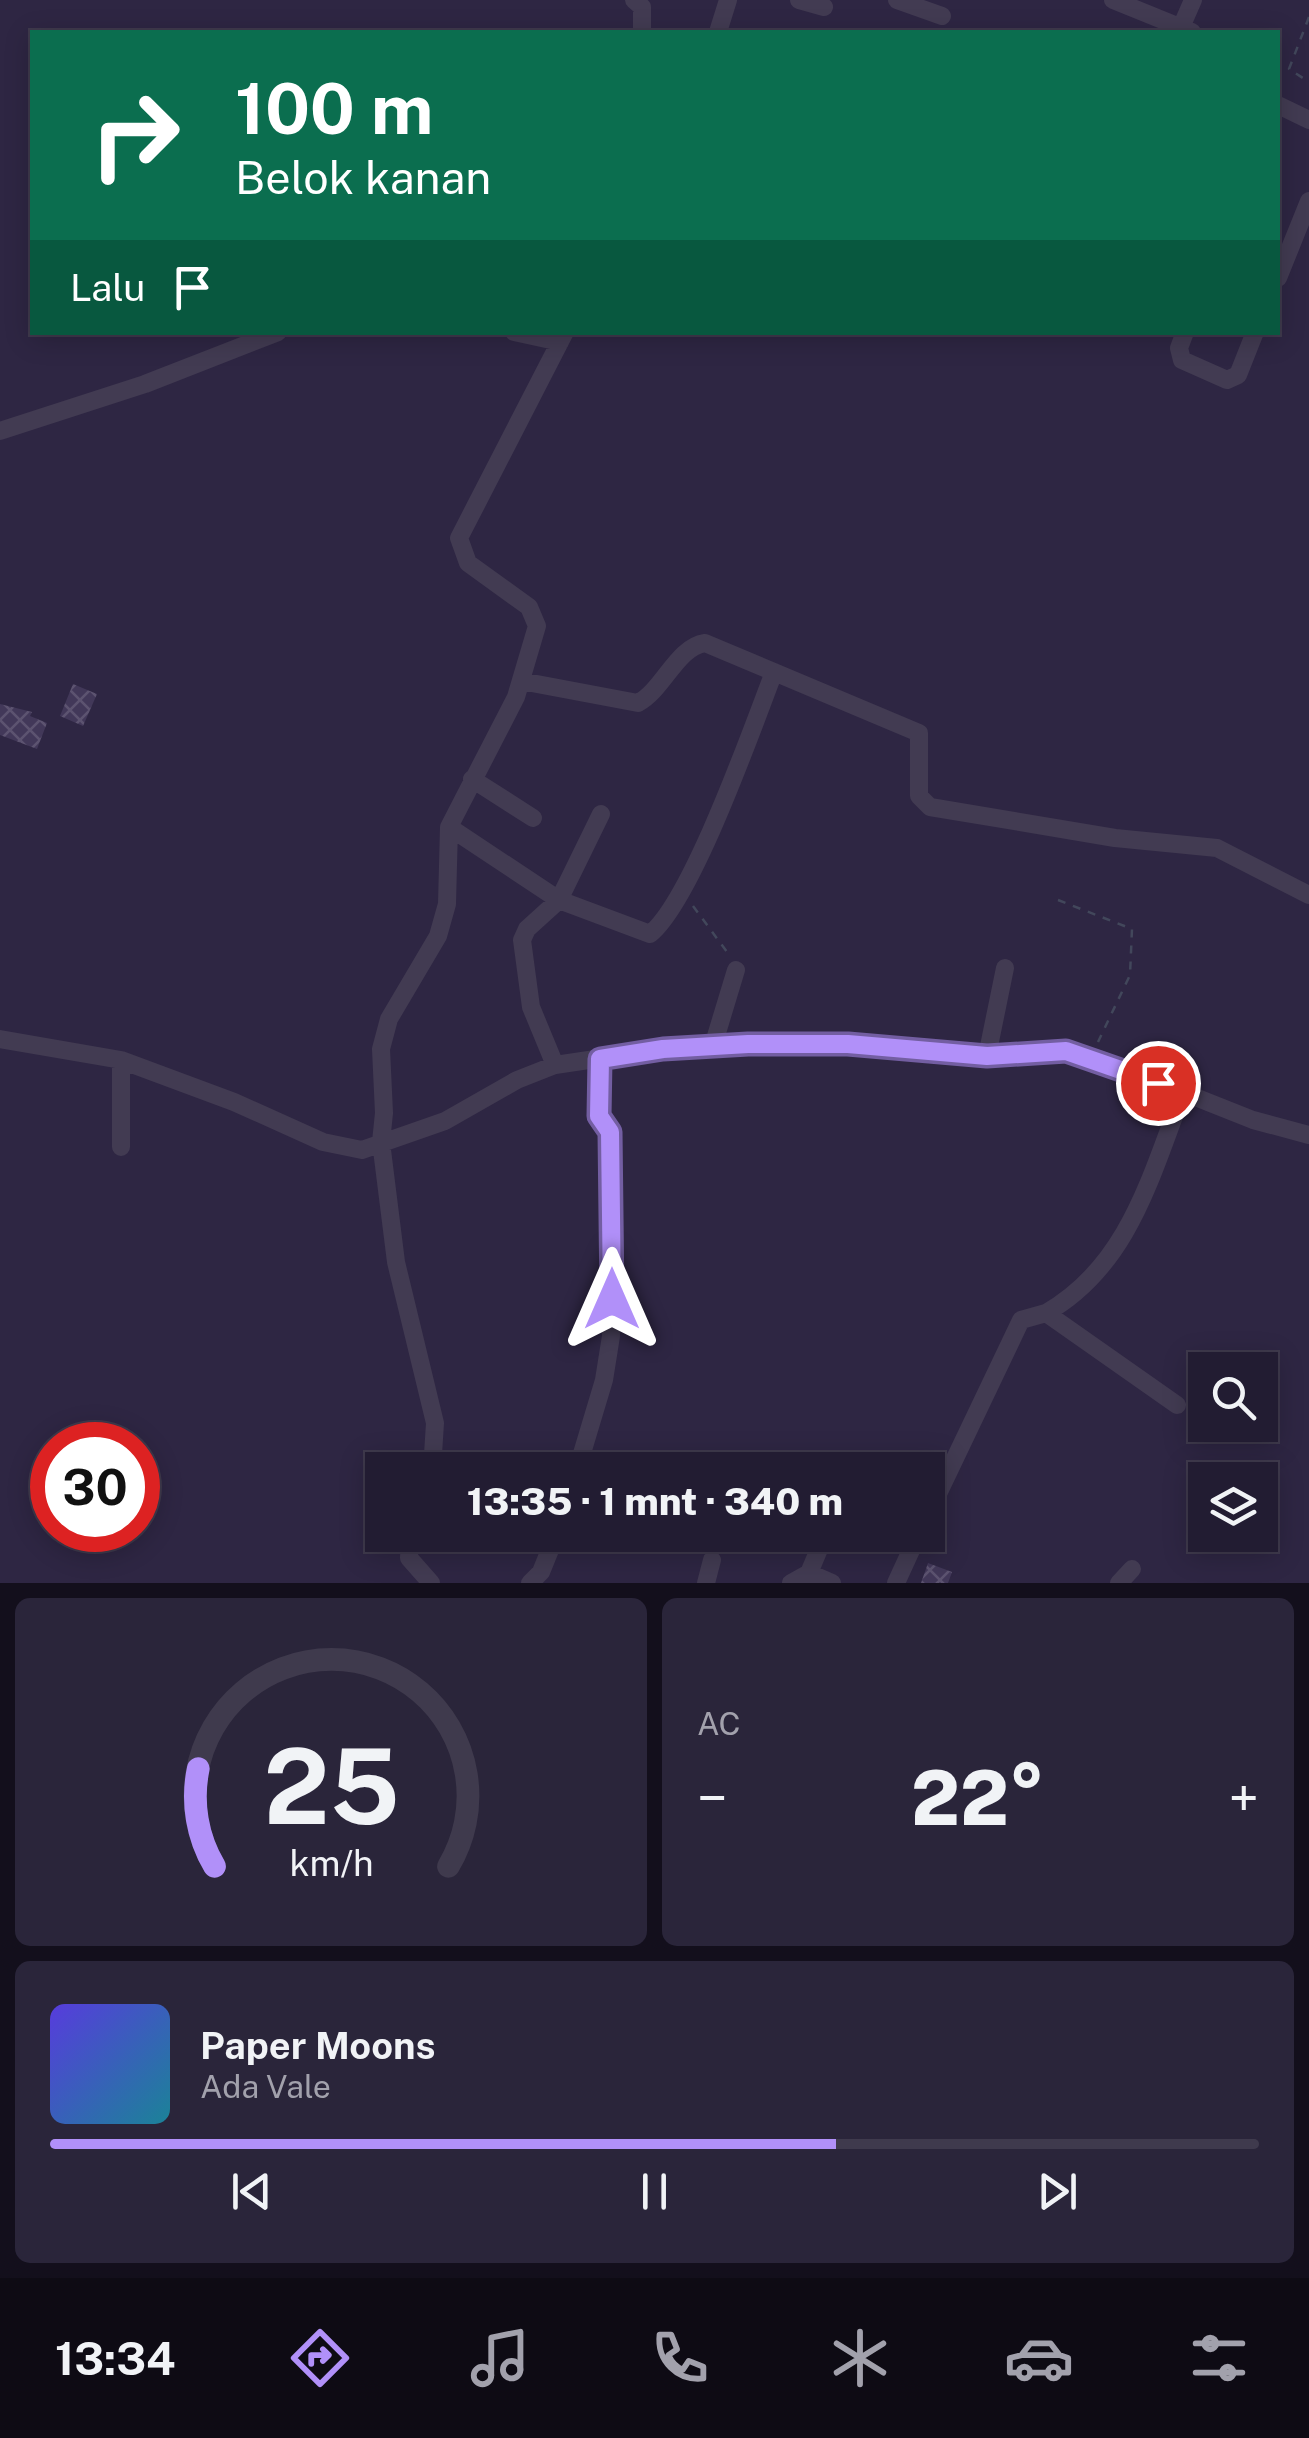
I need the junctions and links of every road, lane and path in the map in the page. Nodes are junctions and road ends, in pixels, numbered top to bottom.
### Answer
1 (634, 0) edge
2 (728, 0) edge
3 (799, 0) edge
4 (897, 0) edge
5 (1113, 0) edge
6 (1194, 0) edge
7 (824, 7) dead end
8 (942, 16) dead end
9 (1309, 17) edge
10 (642, 30) edge
11 (719, 30) edge
12 (1182, 30) edge
13 (1184, 30) edge
14 (1309, 82) edge
15 (1280, 106) edge
16 (1309, 120) edge
17 (1309, 201) edge
18 (1280, 273) edge
19 (270, 335) edge
20 (1184, 335) edge
21 (1254, 335) edge
22 (562, 337) edge
23 (0, 431) edge
24 (774, 672) junction
25 (522, 681) junction
26 (472, 779) junction
27 (601, 814) dead end
28 (533, 818) dead end
29 (449, 827) junction
30 (680, 889) junction
31 (1309, 896) edge
32 (558, 900) junction
33 (1058, 900) dead end
34 (1006, 968) dead end
35 (736, 970) joint
36 (0, 1039) edge
37 (713, 1046) junction
38 (987, 1056) junction
39 (1090, 1056) junction
40 (600, 1059) junction
41 (121, 1060) junction
42 (555, 1065) junction
43 (1182, 1095) junction
44 (1309, 1136) edge
45 (380, 1142) junction
46 (121, 1147) dead end
47 (1046, 1313) junction
48 (1176, 1405) dead end
49 (433, 1452) edge
50 (582, 1452) edge
51 (945, 1478) edge
52 (409, 1552) edge
53 (549, 1552) edge
54 (818, 1552) edge
55 (910, 1552) edge
56 (712, 1560) dead end
57 (809, 1572) junction
58 (432, 1583) edge
59 (530, 1583) edge
60 (706, 1583) edge
61 (791, 1583) edge
62 (832, 1583) edge
63 (896, 1583) edge

1 - 10 street
2 - 11 street
3 - 7 street
4 - 8 street
5 - 12 street
6 - 13 street
9 - 14 path
15 - 16 street
17 - 18 street
19 - 23 street
20 - 21 street
22 - 25 street
24 - 25 street
24 - 30 street
24 - 31 street
25 - 26 street
26 - 28 street
26 - 29 street
27 - 32 street
29 - 32 street
29 - 45 street
30 - 32 street
30 - 35 path
32 - 42 street
33 - 39 path
34 - 38 street
35 - 37 street
36 - 41 street
37 - 38 street
37 - 40 street
38 - 39 street
39 - 43 street
40 - 42 street
40 - 50 street
41 - 45 street
41 - 46 street
42 - 45 street
43 - 44 street
43 - 47 street
45 - 49 street
47 - 48 street
47 - 51 street
52 - 58 street
53 - 59 street
54 - 57 street
55 - 63 street
56 - 60 street
57 - 61 street
57 - 62 street

